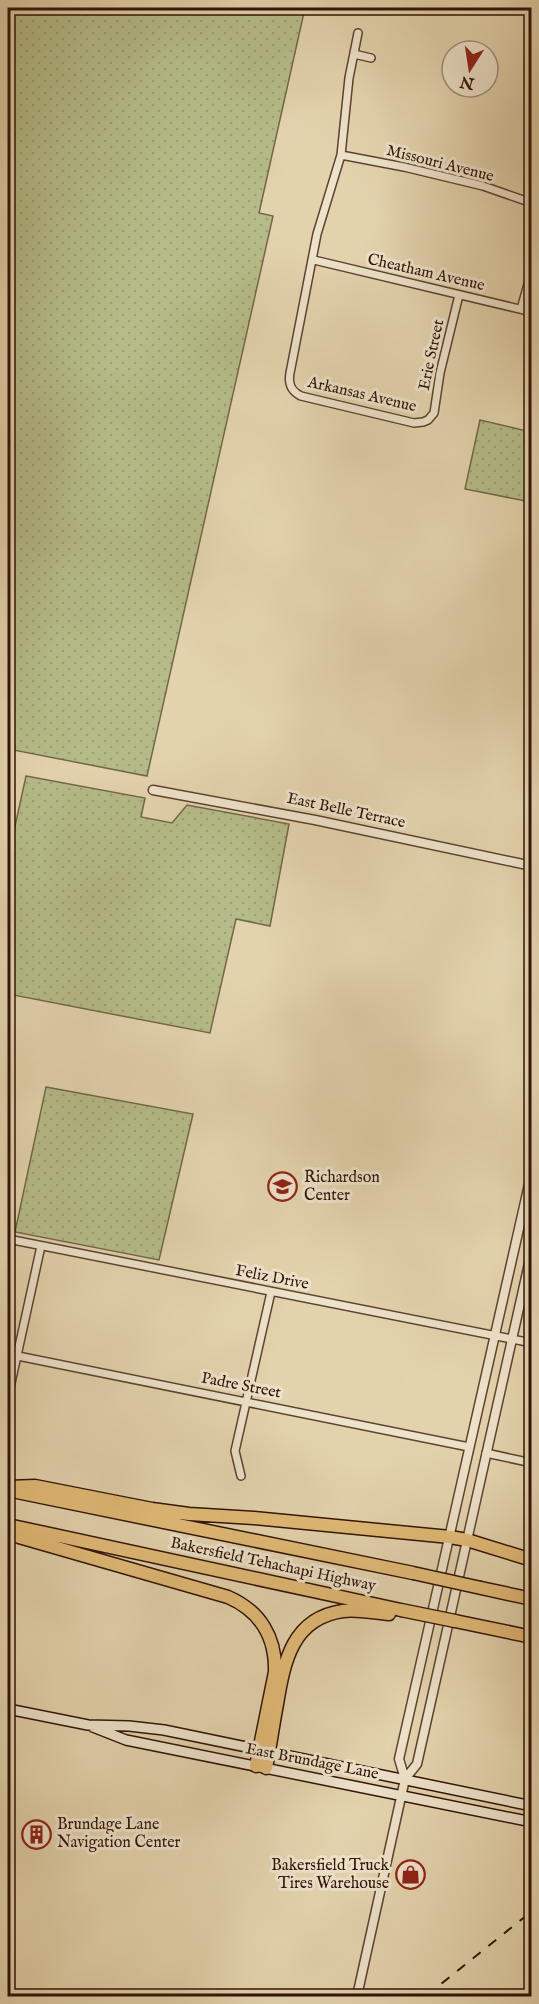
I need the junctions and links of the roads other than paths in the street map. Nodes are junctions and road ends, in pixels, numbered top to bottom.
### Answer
1 (358, 33) dead end
2 (354, 54) junction
3 (371, 58) dead end
4 (341, 154) junction
5 (531, 203) edge
6 (314, 260) junction
7 (531, 270) edge
8 (459, 295) junction
9 (521, 309) junction
10 (531, 312) edge
11 (428, 420) joint
12 (153, 790) dead end
13 (531, 866) edge
14 (531, 1171) edge
15 (8, 1239) edge
16 (41, 1246) junction
17 (531, 1250) edge
18 (271, 1292) junction
19 (495, 1336) junction
20 (511, 1339) junction
21 (531, 1343) edge
22 (8, 1354) edge
23 (17, 1356) junction
24 (8, 1397) edge
25 (247, 1401) junction
26 (469, 1447) junction
27 (486, 1453) junction
28 (531, 1463) edge
29 (241, 1476) dead end
30 (8, 1489) edge
31 (8, 1525) edge
32 (8, 1531) edge
33 (450, 1537) junction
34 (467, 1540) junction
35 (531, 1560) edge
36 (531, 1599) edge
37 (401, 1612) junction
38 (531, 1637) edge
39 (8, 1709) edge
40 (88, 1725) junction
41 (264, 1750) junction
42 (261, 1767) junction
43 (405, 1779) junction
44 (402, 1795) junction
45 (531, 1806) edge
46 (531, 1822) edge
47 (357, 1996) edge

1 - 2 street
2 - 3 street
2 - 4 street
4 - 5 street, Missouri Avenue
4 - 6 street
6 - 8 street, Cheatham Avenue
6 - 11 street, Arkansas Avenue
7 - 9 street
8 - 9 street, Cheatham Avenue
8 - 11 street, Erie Street
9 - 10 street, Cheatham Avenue
12 - 13 street, East Belle Terrace
14 - 19 street
15 - 16 street, Feliz Drive
16 - 18 street, Feliz Drive
16 - 23 street
17 - 20 street
18 - 19 street, Feliz Drive
18 - 25 street
19 - 20 street, Feliz Drive
19 - 26 street
20 - 21 street, Feliz Drive
20 - 27 street
22 - 23 street, Padre Street
23 - 24 street
23 - 25 street, Padre Street
25 - 26 street, Padre Street
25 - 29 street
26 - 33 street
27 - 28 street
27 - 34 street
30 - 33 highway
30 - 36 highway, Bakersfield Tehachapi Highway, bridge
31 - 37 highway, Bakersfield Tehachapi Highway
32 - 41 highway
33 - 34 highway
33 - 43 street
34 - 35 highway
34 - 43 street
37 - 38 highway, bridge
37 - 41 highway
39 - 40 main road, East Brundage Lane
40 - 41 main road, East Brundage Lane
40 - 42 main road, East Brundage Lane
41 - 42 highway
41 - 43 main road, East Brundage Lane
42 - 44 main road, East Brundage Lane
43 - 44 street
43 - 45 main road, East Brundage Lane
44 - 46 main road, East Brundage Lane
44 - 47 street

